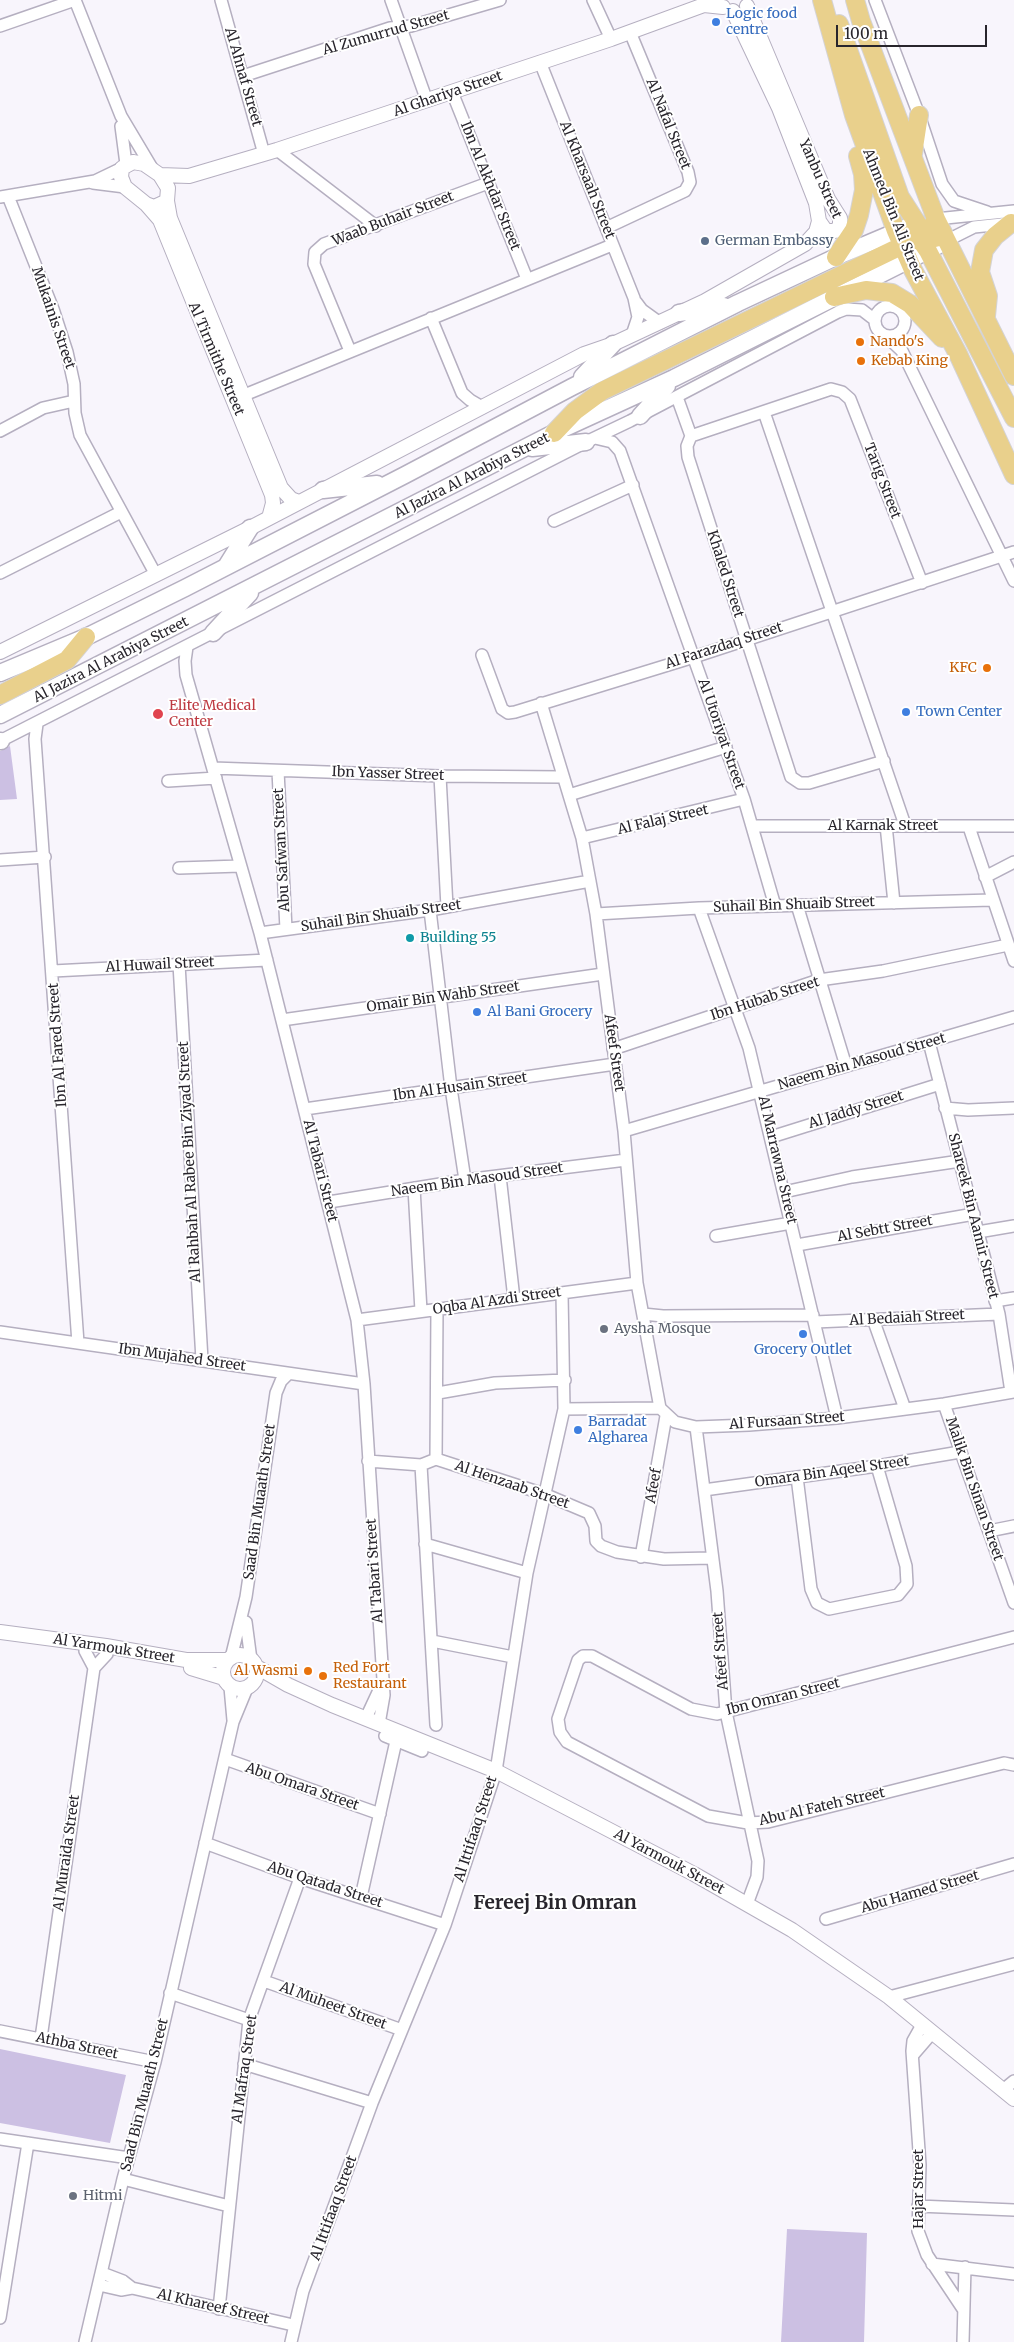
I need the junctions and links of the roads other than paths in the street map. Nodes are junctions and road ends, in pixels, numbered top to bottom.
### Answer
1 (75, 0) edge
2 (221, 0) edge
3 (392, 0) edge
4 (500, 0) edge
5 (593, 0) edge
6 (855, 0) edge
7 (875, 0) edge
8 (707, 2) edge
9 (748, 3) edge
10 (825, 5) edge
11 (725, 6) edge
12 (0, 26) edge
13 (401, 27) junction
14 (630, 32) junction
15 (611, 39) junction
16 (540, 62) junction
17 (243, 76) junction
18 (452, 92) junction
19 (427, 101) junction
20 (117, 107) junction
21 (919, 115) junction
22 (271, 152) junction
23 (913, 155) junction
24 (124, 166) junction
25 (156, 172) junction
26 (189, 176) junction
27 (488, 183) junction
28 (81, 184) junction
29 (125, 187) junction
30 (4, 196) edge
31 (168, 197) junction
32 (146, 204) junction
33 (987, 212) junction
34 (1013, 219) edge
35 (819, 221) junction
36 (376, 226) junction
37 (606, 228) junction
38 (925, 233) junction
39 (946, 241) junction
40 (612, 245) junction
41 (903, 246) junction
42 (836, 257) junction
43 (527, 279) junction
44 (834, 297) junction
45 (634, 298) junction
46 (738, 304) junction
47 (679, 313) junction
48 (986, 317) junction
49 (432, 318) junction
50 (875, 320) junction
51 (660, 323) junction
52 (900, 333) junction
53 (632, 335) junction
54 (886, 336) junction
55 (613, 344) junction
56 (350, 351) junction
57 (902, 351) junction
58 (958, 354) junction
59 (1014, 376) edge
60 (674, 378) junction
61 (572, 387) junction
62 (238, 397) junction
63 (677, 397) junction
64 (74, 401) junction
65 (482, 407) junction
66 (764, 412) junction
67 (1014, 418) edge
68 (636, 419) junction
69 (0, 431) edge
70 (554, 433) junction
71 (691, 436) junction
72 (591, 440) junction
73 (527, 448) junction
74 (620, 452) junction
75 (405, 475) junction
76 (1014, 475) edge
77 (633, 485) junction
78 (323, 490) junction
79 (298, 502) junction
80 (121, 512) junction
81 (269, 518) junction
82 (554, 521) dead end
83 (250, 528) junction
84 (1014, 542) edge
85 (1014, 552) edge
86 (1001, 555) junction
87 (225, 568) junction
88 (0, 573) edge
89 (156, 575) junction
90 (1014, 581) edge
91 (922, 583) junction
92 (258, 585) junction
93 (833, 611) junction
94 (212, 633) junction
95 (86, 637) junction
96 (745, 639) junction
97 (187, 647) junction
98 (0, 652) edge
99 (482, 654) dead end
100 (167, 657) junction
101 (694, 657) junction
102 (0, 673) edge
103 (186, 675) junction
104 (0, 695) edge
105 (541, 703) junction
106 (0, 715) edge
107 (37, 724) junction
108 (17, 733) junction
109 (0, 741) edge
110 (36, 746) junction
111 (726, 747) junction
112 (884, 762) junction
113 (278, 770) junction
114 (215, 773) junction
115 (440, 776) junction
116 (562, 777) junction
117 (168, 780) dead end
118 (569, 795) junction
119 (744, 800) junction
120 (886, 824) junction
121 (905, 825) junction
122 (752, 826) junction
123 (969, 826) junction
124 (1014, 826) edge
125 (582, 838) junction
126 (45, 858) junction
127 (0, 860) edge
128 (1014, 862) edge
129 (240, 866) junction
130 (179, 868) dead end
131 (985, 877) junction
132 (590, 881) junction
133 (992, 900) junction
134 (894, 903) junction
135 (796, 905) junction
136 (775, 906) junction
137 (447, 907) junction
138 (699, 908) junction
139 (430, 910) junction
140 (596, 914) junction
141 (286, 929) junction
142 (260, 933) junction
143 (1008, 945) junction
144 (267, 960) junction
145 (1014, 961) edge
146 (179, 964) junction
147 (53, 970) junction
148 (603, 974) junction
149 (819, 980) junction
150 (440, 997) junction
151 (734, 1009) junction
152 (1014, 1018) edge
153 (282, 1020) junction
154 (929, 1042) junction
155 (613, 1049) junction
156 (615, 1064) junction
157 (846, 1066) junction
158 (940, 1084) junction
159 (451, 1088) junction
160 (761, 1091) junction
161 (945, 1108) junction
162 (1014, 1108) edge
163 (305, 1110) junction
164 (624, 1131) junction
165 (772, 1137) junction
166 (626, 1160) junction
167 (960, 1161) junction
168 (500, 1176) junction
169 (465, 1180) junction
170 (414, 1188) junction
171 (784, 1192) junction
172 (328, 1202) junction
173 (974, 1214) junction
174 (792, 1222) junction
175 (1014, 1226) edge
176 (978, 1232) junction
177 (716, 1236) dead end
178 (797, 1245) junction
179 (637, 1283) junction
180 (562, 1293) junction
181 (1014, 1298) edge
182 (514, 1299) junction
183 (995, 1301) junction
184 (437, 1309) junction
185 (421, 1312) junction
186 (643, 1314) junction
187 (1000, 1314) junction
188 (814, 1319) junction
189 (873, 1319) junction
190 (357, 1320) junction
191 (0, 1332) edge
192 (78, 1343) junction
193 (202, 1360) junction
194 (265, 1371) junction
195 (287, 1375) junction
196 (565, 1380) junction
197 (364, 1384) junction
198 (1013, 1392) edge
199 (276, 1393) junction
200 (438, 1393) junction
201 (944, 1404) junction
202 (564, 1409) junction
203 (905, 1409) junction
204 (663, 1412) junction
205 (837, 1418) junction
206 (696, 1427) junction
207 (960, 1452) junction
208 (436, 1459) junction
209 (368, 1461) junction
210 (420, 1465) junction
211 (877, 1466) junction
212 (797, 1477) junction
213 (704, 1490) junction
214 (544, 1494) junction
215 (1014, 1526) edge
216 (989, 1531) junction
217 (425, 1544) junction
218 (641, 1557) junction
219 (712, 1558) junction
220 (527, 1573) junction
221 (1014, 1603) edge
222 (244, 1611) junction
223 (0, 1632) edge
224 (1014, 1637) edge
225 (0, 1638) edge
226 (432, 1641) junction
227 (85, 1651) junction
228 (107, 1654) junction
229 (513, 1657) junction
230 (229, 1659) junction
231 (253, 1663) junction
232 (94, 1668) junction
233 (227, 1682) junction
234 (288, 1685) junction
235 (250, 1686) junction
236 (726, 1712) junction
237 (233, 1722) junction
238 (436, 1725) dead end
239 (377, 1726) junction
240 (560, 1732) joint
241 (396, 1741) junction
242 (422, 1750) dead end
243 (225, 1759) junction
244 (1014, 1765) edge
245 (496, 1771) junction
246 (380, 1814) junction
247 (748, 1823) junction
248 (205, 1843) junction
249 (1014, 1864) edge
250 (300, 1878) junction
251 (361, 1898) junction
252 (743, 1902) junction
253 (826, 1919) dead end
254 (445, 1925) junction
255 (1014, 1964) edge
256 (264, 1981) junction
257 (170, 1993) junction
258 (889, 1998) junction
259 (249, 2020) junction
260 (927, 2029) junction
261 (402, 2030) junction
262 (0, 2031) edge
263 (41, 2038) junction
264 (154, 2062) junction
265 (244, 2064) junction
266 (1014, 2081) edge
267 (1011, 2095) edge
268 (372, 2103) junction
269 (0, 2139) edge
270 (28, 2143) junction
271 (129, 2158) junction
272 (123, 2179) junction
273 (229, 2206) junction
274 (918, 2206) junction
275 (1014, 2210) edge
276 (932, 2264) junction
277 (964, 2268) junction
278 (102, 2272) junction
279 (1014, 2274) edge
280 (99, 2285) junction
281 (132, 2288) junction
282 (219, 2309) junction
283 (963, 2309) junction
284 (0, 2318) edge
285 (293, 2325) junction
286 (85, 2342) edge
287 (290, 2342) edge
288 (963, 2342) edge

1 - 12 street
1 - 20 street
2 - 17 street, Al Ahnaf Street
3 - 13 street
4 - 13 street, Al Zumurrud Street
5 - 15 street
6 - 23 main road
7 - 21 street
8 - 11 street, Al Ghariya Street
8 - 14 street, Al Ghariya Street
9 - 11 street
9 - 35 street, Yanbu Street
10 - 38 main road
10 - 41 main road, Ahmed Bin Ali Street
10 - 42 main road
11 - 35 street, Yanbu Street
13 - 17 street, Al Zumurrud Street
13 - 19 street
14 - 15 street, Al Ghariya Street
14 - 37 street, Al Nafal Street
15 - 16 street, Al Ghariya Street
16 - 18 street, Al Ghariya Street
16 - 37 street, Al Kharsaah Street
17 - 22 street, Al Ahnaf Street
18 - 19 street, Al Ghariya Street
18 - 27 street, Ibn Al Akhdar Street
19 - 22 street, Al Ghariya Street
20 - 24 street
20 - 25 street
21 - 23 main road
21 - 33 street
22 - 26 street, Al Ghariya Street
22 - 36 street
23 - 38 main road
24 - 25 street, Al Ghariya Street
24 - 28 street
24 - 29 street
25 - 26 street, Al Ghariya Street
25 - 31 street, Al Tirmithe Street
26 - 31 street, Al Ghariya Street
27 - 36 street, Waab Buhair Street
27 - 43 street, Ibn Al Akhdar Street
28 - 29 street
28 - 30 street
29 - 32 street, Al Tirmithe Street
30 - 64 street, Mukainis Street
31 - 32 street
31 - 62 street, Al Tirmithe Street
32 - 62 street, Al Tirmithe Street
33 - 34 street
33 - 38 street
34 - 39 street
34 - 48 main road
35 - 47 street
36 - 56 street, Waab Buhair Street
37 - 40 street, Al Kharsaah Street
38 - 39 main road
38 - 41 main road, Al Jazira Al Arabiya Street
38 - 41 main road
38 - 67 main road
39 - 48 main road
40 - 43 street
40 - 45 street, Al Kharsaah Street
41 - 42 main road, Al Jazira Al Arabiya Street
41 - 44 main road, Al Jazira Al Arabiya Street
41 - 58 main road, Ahmed Bin Ali Street
41 - 70 main road
42 - 46 main road, Al Jazira Al Arabiya Street
43 - 49 street
44 - 58 main road
44 - 60 main road, Al Jazira Al Arabiya Street
45 - 51 street, Al Kharsaah Street
45 - 53 street, Al Kharsaah Street
46 - 47 main road
46 - 61 main road, Al Jazira Al Arabiya Street
47 - 51 street
48 - 59 main road
49 - 56 street
49 - 65 street
50 - 52 street
50 - 54 street
50 - 63 street, Al Jazira Al Arabiya Street
51 - 53 street
52 - 54 street
52 - 57 street
53 - 55 street
54 - 57 street
55 - 61 main road
55 - 65 street
56 - 62 street
57 - 86 street
58 - 76 main road, Ahmed Bin Ali Street
60 - 68 main road
60 - 70 main road, Al Jazira Al Arabiya Street
61 - 75 main road, Al Jazira Al Arabiya Street
62 - 79 street, Al Tirmithe Street
62 - 81 street, Al Tirmithe Street
63 - 68 street, Al Jazira Al Arabiya Street
63 - 71 street
64 - 69 street
64 - 80 street, Mukainis Street
65 - 78 street
66 - 71 street
66 - 91 street, Tarig Street
66 - 93 street
68 - 72 street, Al Jazira Al Arabiya Street
68 - 74 street
70 - 73 main road, Al Jazira Al Arabiya Street
71 - 96 street, Khaled Street
72 - 73 main road
72 - 74 street
72 - 94 street, Al Jazira Al Arabiya Street
73 - 92 main road, Al Jazira Al Arabiya Street
74 - 77 street, Al Utoriyat Street
75 - 78 main road
75 - 87 main road, Al Jazira Al Arabiya Street
77 - 82 street
77 - 101 street, Al Utoriyat Street
78 - 79 street
79 - 81 street
80 - 88 street
80 - 89 street, Mukainis Street
81 - 83 street
83 - 87 main road
83 - 89 street
84 - 86 street, Al Farazdaq Street
85 - 86 street, Al Farazdaq Street
86 - 90 street
86 - 91 street, Al Farazdaq Street
87 - 95 main road, Al Jazira Al Arabiya Street
89 - 98 street
91 - 93 street, Al Farazdaq Street
92 - 94 main road
92 - 106 main road, Al Jazira Al Arabiya Street
93 - 96 street, Al Farazdaq Street
93 - 112 street
94 - 97 street, Al Jazira Al Arabiya Street
95 - 102 main road, Al Jazira Al Arabiya Street
95 - 104 main road
96 - 101 street, Al Farazdaq Street
96 - 112 street, Khaled Street
97 - 100 street, Al Jazira Al Arabiya Street
97 - 103 street, Al Tabari Street
99 - 105 street, Al Farazdaq Street
100 - 103 street, Al Tabari Street
100 - 107 street, Al Jazira Al Arabiya Street
101 - 105 street, Al Farazdaq Street
101 - 111 street, Al Utoriyat Street
103 - 114 street, Al Tabari Street
105 - 116 street, Afeef Street
107 - 108 street, Al Jazira Al Arabiya Street
107 - 110 street, Ibn Al Fared Street
108 - 109 street, Al Jazira Al Arabiya Street
108 - 110 street
110 - 126 street, Ibn Al Fared Street
111 - 118 street
111 - 119 street, Al Utoriyat Street
112 - 121 street
113 - 114 street, Ibn Yasser Street
113 - 115 street, Ibn Yasser Street
113 - 141 street, Abu Safwan Street
114 - 117 street, Ibn Yasser Street
114 - 129 street, Al Tabari Street
115 - 116 street, Ibn Yasser Street
115 - 137 street
116 - 118 street, Afeef Street
118 - 125 street, Afeef Street
119 - 122 street, Al Utoriyat Street
119 - 125 street, Al Falaj Street
120 - 121 street, Al Karnak Street
120 - 122 street, Al Karnak Street
120 - 134 street
121 - 123 street, Al Karnak Street
122 - 136 street, Al Utoriyat Street
123 - 124 street, Al Karnak Street
123 - 131 street
125 - 132 street, Afeef Street
126 - 127 street
126 - 147 street, Ibn Al Fared Street
128 - 131 street
129 - 130 street
129 - 142 street, Al Tabari Street
131 - 133 street
132 - 137 street, Suhail Bin Shuaib Street
132 - 140 street, Afeef Street
133 - 134 street, Suhail Bin Shuaib Street
133 - 143 street
134 - 135 street, Suhail Bin Shuaib Street
135 - 136 street, Suhail Bin Shuaib Street
135 - 149 street
136 - 138 street, Suhail Bin Shuaib Street
137 - 139 street, Suhail Bin Shuaib Street
138 - 140 street, Suhail Bin Shuaib Street
138 - 151 street, Al Marrawna Street
139 - 141 street, Suhail Bin Shuaib Street
139 - 150 street
140 - 148 street, Afeef Street
141 - 142 street, Suhail Bin Shuaib Street
142 - 144 street, Al Tabari Street
143 - 145 street
143 - 149 street, Ibn Hubab Street
144 - 146 street, Al Huwail Street
144 - 153 street, Al Tabari Street
146 - 147 street, Al Huwail Street
146 - 193 street, Al Rahbah Al Rabee Bin Ziyad Street
147 - 192 street, Ibn Al Fared Street
148 - 150 street, Omair Bin Wahb Street
148 - 155 street, Afeef Street
149 - 151 street, Ibn Hubab Street
149 - 157 street
150 - 153 street, Omair Bin Wahb Street
150 - 159 street
151 - 155 street, Ibn Hubab Street
151 - 160 street, Al Marrawna Street
152 - 154 street, Naeem Bin Masoud Street
153 - 163 street, Al Tabari Street
154 - 157 street, Naeem Bin Masoud Street
154 - 158 street, Shareek Bin Aamir Street
155 - 156 street, Afeef Street
156 - 159 street, Ibn Al Husain Street
156 - 164 street, Afeef Street
157 - 160 street, Naeem Bin Masoud Street
158 - 161 street, Shareek Bin Aamir Street
158 - 165 street, Al Jaddy Street
159 - 163 street, Ibn Al Husain Street
159 - 169 street
160 - 164 street, Naeem Bin Masoud Street
160 - 165 street, Al Marrawna Street
161 - 162 street
161 - 167 street, Shareek Bin Aamir Street
163 - 172 street, Al Tabari Street
164 - 166 street, Afeef Street
165 - 171 street, Al Marrawna Street
166 - 168 street, Naeem Bin Masoud Street
166 - 179 street, Afeef Street
167 - 171 street
167 - 173 street, Shareek Bin Aamir Street
168 - 169 street, Naeem Bin Masoud Street
168 - 182 street
169 - 170 street, Naeem Bin Masoud Street
170 - 172 street, Naeem Bin Masoud Street
170 - 185 street
171 - 174 street, Al Marrawna Street
172 - 190 street, Al Tabari Street
173 - 176 street, Shareek Bin Aamir Street
173 - 178 street, Al Sebtt Street
174 - 177 street
174 - 178 street, Al Marrawna Street
175 - 176 street
176 - 183 street, Shareek Bin Aamir Street
178 - 188 street, Al Marrawna Street
179 - 180 street, Oqba Al Azdi Street
179 - 186 street, Afeef Street
180 - 182 street, Oqba Al Azdi Street
180 - 196 street, Al Ittifaaq Street
181 - 183 street
182 - 184 street, Oqba Al Azdi Street
183 - 187 street, Shareek Bin Aamir Street
184 - 185 street, Oqba Al Azdi Street
184 - 200 street
185 - 190 street, Oqba Al Azdi Street
186 - 188 street, Al Bedaiah Street
186 - 204 street, Afeef Street
187 - 189 street, Al Bedaiah Street
187 - 198 street, Shareek Bin Aamir Street
188 - 189 street, Al Bedaiah Street
188 - 205 street, Al Marrawna Street
189 - 203 street
190 - 197 street, Al Tabari Street
191 - 192 street, Ibn Mujahed Street
192 - 193 street, Ibn Mujahed Street
193 - 194 street, Ibn Mujahed Street
194 - 195 street, Ibn Mujahed Street
194 - 199 street
195 - 197 street, Ibn Mujahed Street
195 - 199 street, Saad Bin Muaath Street
196 - 200 street
196 - 202 street, Al Ittifaaq Street
197 - 209 street, Al Tabari Street
198 - 201 street, Al Fursaan Street
199 - 222 street, Saad Bin Muaath Street
200 - 208 street
201 - 203 street, Al Fursaan Street
201 - 207 street, Malik Bin Sinan Street
202 - 204 street, Al Fursaan Street
202 - 214 street, Al Ittifaaq Street
203 - 205 street, Al Fursaan Street
204 - 206 street, Al Fursaan Street
204 - 218 street, Afeef
205 - 206 street, Al Fursaan Street
206 - 213 street, Afeef Street
207 - 211 street, Omara Bin Aqeel Street
207 - 216 street, Malik Bin Sinan Street
208 - 210 street
208 - 214 street, Al Henzaab Street
209 - 210 street
209 - 239 street, Al Tabari Street
210 - 217 street
211 - 212 street, Omara Bin Aqeel Street
211 - 212 street
212 - 213 street, Omara Bin Aqeel Street
213 - 219 street, Afeef Street
214 - 218 street, Al Henzaab Street
214 - 220 street, Al Ittifaaq Street
215 - 216 street
216 - 221 street, Malik Bin Sinan Street
217 - 220 street
217 - 226 street
218 - 219 street, Al Henzaab Street
219 - 236 street, Afeef Street
220 - 229 street, Al Ittifaaq Street
222 - 230 street, Saad Bin Muaath Street
222 - 231 street, Saad Bin Muaath Street
223 - 230 street, Al Yarmouk Street
224 - 236 street, Ibn Omran Street
225 - 227 street, Al Yarmouk Street
226 - 229 street
226 - 238 street
227 - 228 street, Al Yarmouk Street
227 - 232 street
228 - 232 street
228 - 233 street, Al Yarmouk Street
229 - 245 street, Al Ittifaaq Street
230 - 231 street
230 - 233 street
231 - 234 street, Al Yarmouk Street
231 - 235 street
232 - 263 street, Al Muraida Street
233 - 235 street
233 - 237 street, Saad Bin Muaath Street
234 - 235 street, Al Yarmouk Street
234 - 239 street, Al Yarmouk Street
235 - 237 street, Saad Bin Muaath Street
236 - 240 street, Ibn Omran Street
236 - 247 street, Afeef Street
237 - 243 street, Saad Bin Muaath Street
239 - 241 street
239 - 245 street, Al Yarmouk Street
240 - 247 street, Abu Al Fateh Street
241 - 242 street
241 - 246 street
243 - 246 street, Abu Omara Street
243 - 248 street, Saad Bin Muaath Street
244 - 247 street, Abu Al Fateh Street
245 - 252 street, Al Yarmouk Street
245 - 254 street, Al Ittifaaq Street
246 - 251 street
247 - 252 street, Afeef Street
248 - 250 street, Abu Qatada Street
248 - 257 street, Saad Bin Muaath Street
249 - 253 street, Abu Hamed Street
250 - 251 street, Abu Qatada Street
250 - 256 street, Al Mafraq Street
251 - 254 street, Abu Qatada Street
252 - 258 street, Al Yarmouk Street
254 - 261 street, Al Ittifaaq Street
255 - 258 street
256 - 259 street, Al Mafraq Street
256 - 261 street, Al Muheet Street
257 - 259 street
257 - 264 street, Saad Bin Muaath Street
258 - 260 street, Al Yarmouk Street
259 - 265 street, Al Mafraq Street
260 - 267 street, Al Yarmouk Street
260 - 274 street, Hajar Street
261 - 268 street, Al Ittifaaq Street
262 - 263 street, Athba Street
263 - 264 street, Athba Street
264 - 271 street, Saad Bin Muaath Street
265 - 268 street
265 - 273 street, Al Mafraq Street
266 - 267 street
268 - 285 street, Al Ittifaaq Street
269 - 270 street
270 - 271 street
270 - 284 street
271 - 272 street, Saad Bin Muaath Street
272 - 273 street
272 - 278 street, Saad Bin Muaath Street
273 - 282 street, Al Mafraq Street
274 - 275 street
274 - 276 street, Hajar Street
276 - 277 street
276 - 283 street, Hajar Street
277 - 279 street
277 - 283 street
278 - 280 street, Saad Bin Muaath Street
278 - 281 street, Al Khareef Street
280 - 281 street, Al Khareef Street
280 - 286 street, Saad Bin Muaath Street
281 - 282 street, Al Khareef Street
282 - 285 street, Al Khareef Street
283 - 288 street
285 - 287 street, Al Ittifaaq Street

